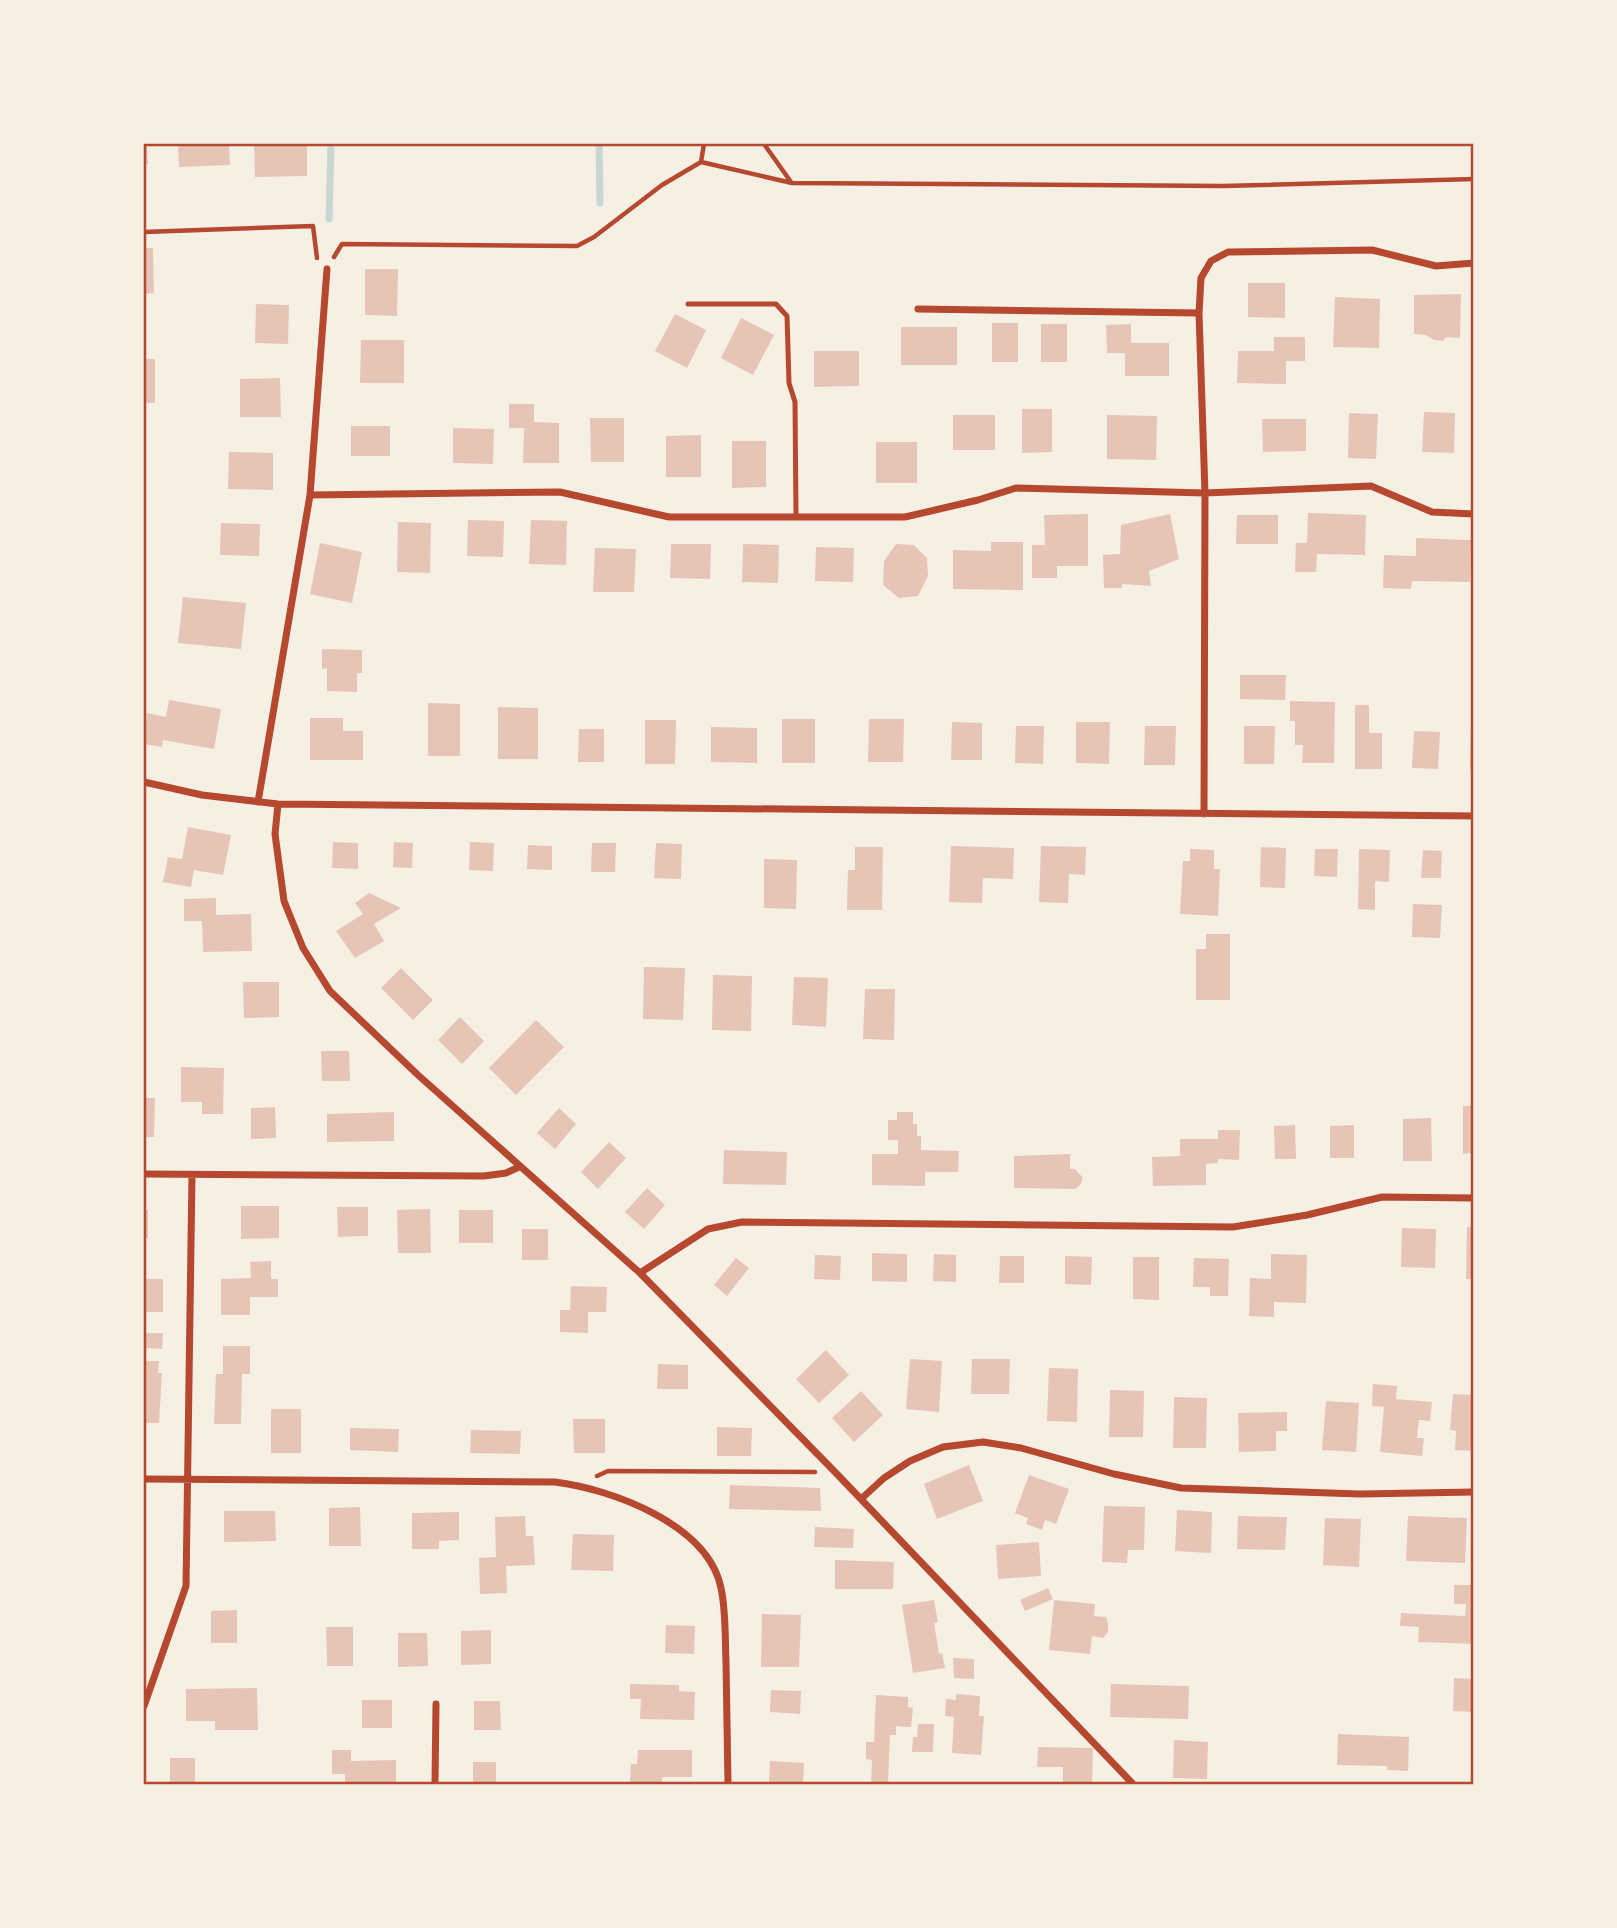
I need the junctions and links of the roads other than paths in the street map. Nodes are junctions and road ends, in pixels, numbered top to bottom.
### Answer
1 (1474, 263) edge
2 (327, 269) road end
3 (688, 304) dead end
4 (918, 309) dead end
5 (1199, 313) junction
6 (1205, 493) junction
7 (310, 495) junction
8 (1474, 514) edge
9 (796, 515) junction
10 (144, 782) edge
11 (258, 802) junction
12 (278, 804) junction
13 (1204, 814) junction
14 (1474, 816) edge
15 (519, 1167) junction
16 (144, 1174) edge
17 (192, 1175) junction
18 (1474, 1198) edge
19 (640, 1273) junction
20 (144, 1479) edge
21 (187, 1479) junction
22 (1474, 1492) edge
23 (861, 1499) junction
24 (436, 1704) dead end
25 (144, 1706) edge
26 (435, 1784) edge
27 (728, 1784) edge
28 (1133, 1784) edge

1 - 5 street
2 - 7 street
3 - 9 lane
4 - 5 street
5 - 6 street
6 - 8 street
6 - 9 street
6 - 13 street
7 - 9 street
7 - 11 street
10 - 11 street
11 - 12 street
12 - 13 street
12 - 15 street
13 - 14 street
15 - 17 street
15 - 19 street
16 - 17 street
17 - 21 street
18 - 19 street
19 - 23 street
20 - 21 street
21 - 25 street
21 - 27 street
22 - 23 street
23 - 28 street
24 - 26 street

